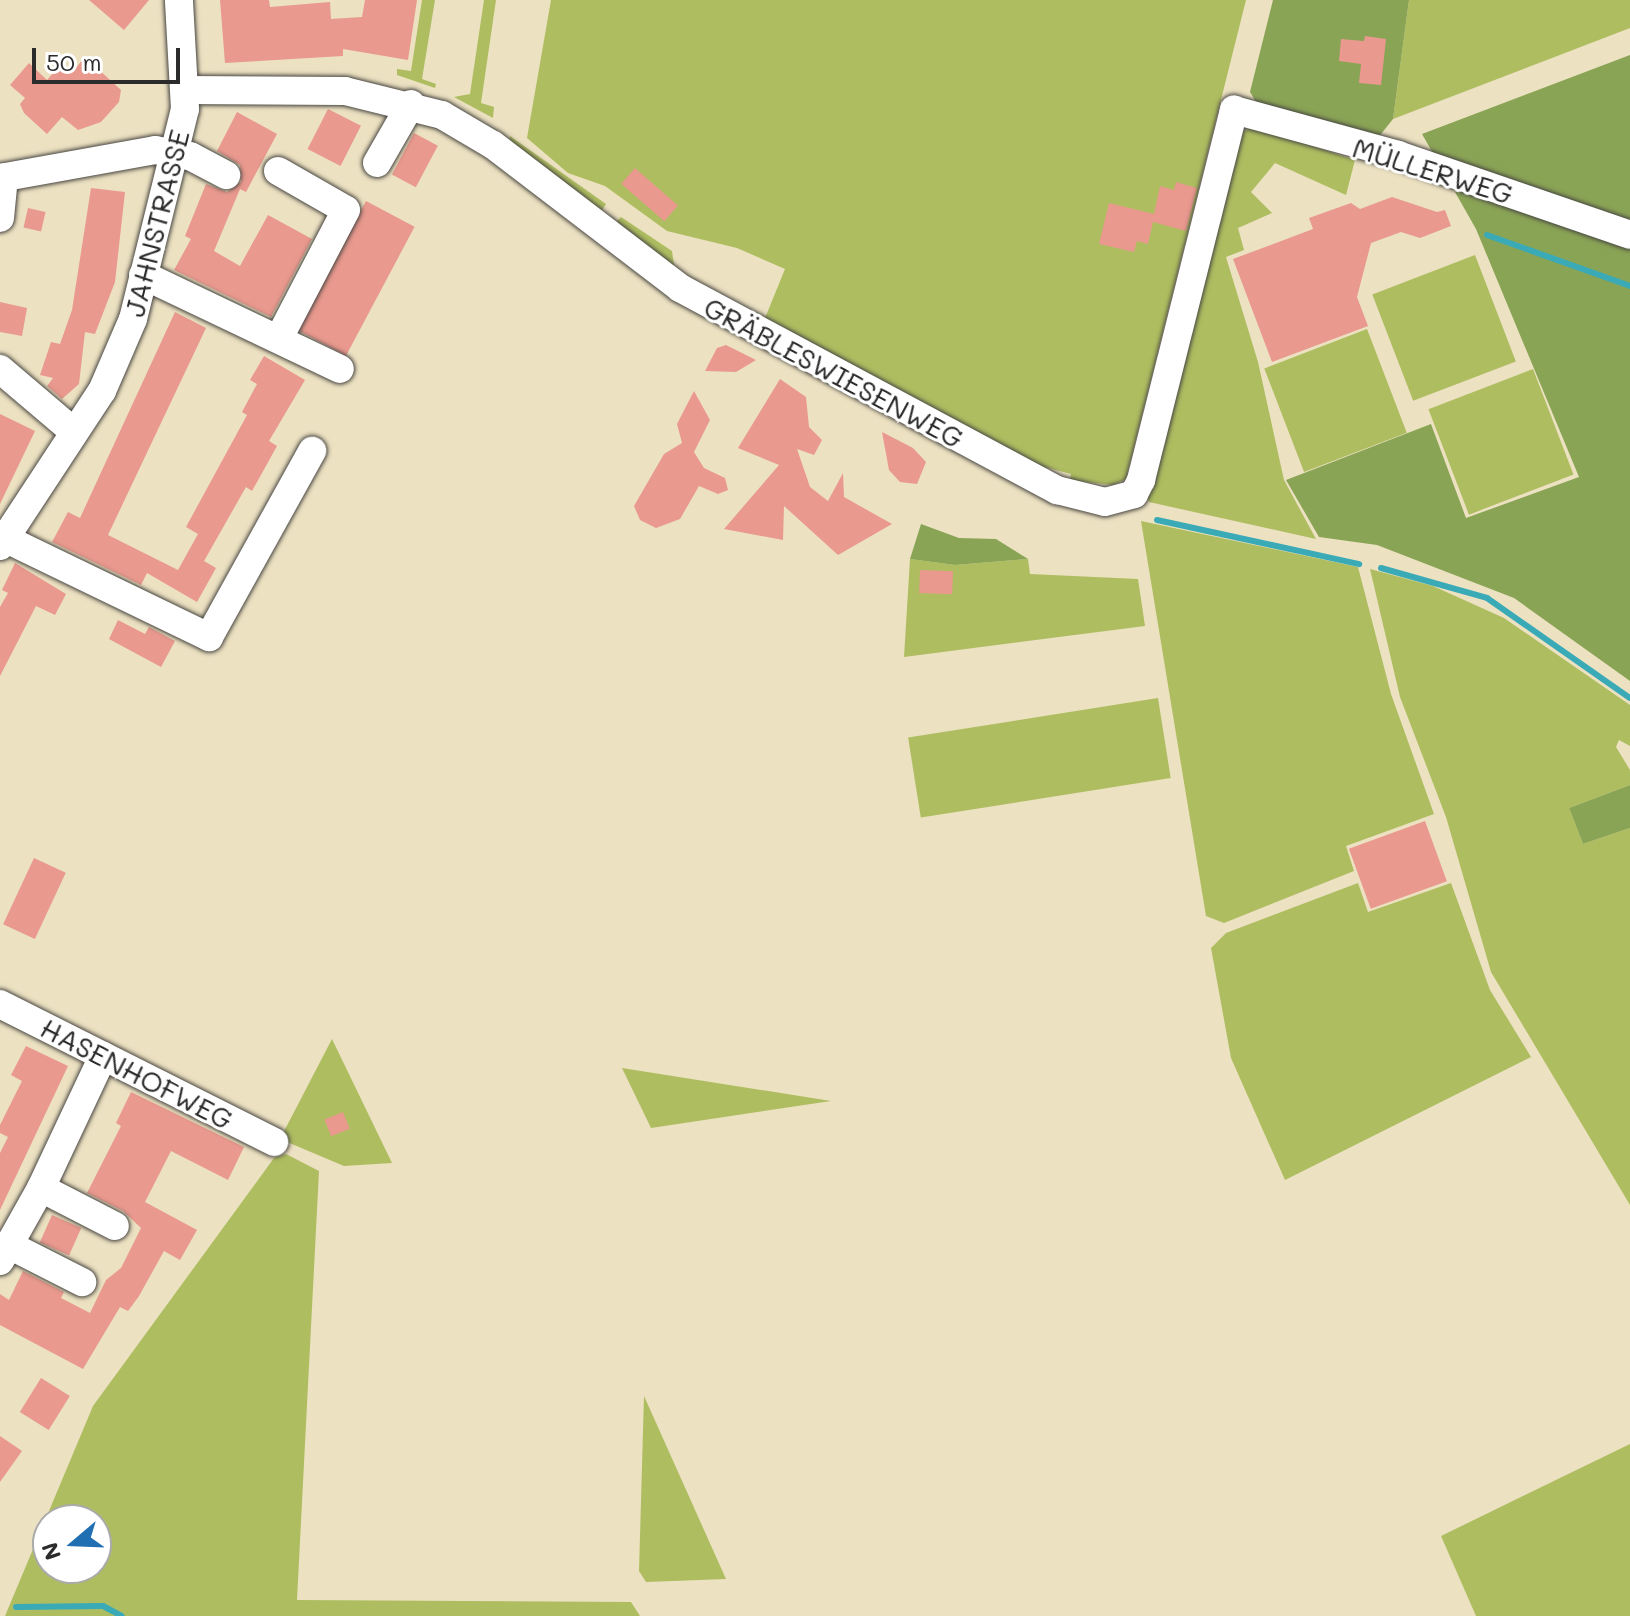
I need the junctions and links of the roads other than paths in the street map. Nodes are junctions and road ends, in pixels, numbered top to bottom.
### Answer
1 (179, 0) edge
2 (185, 90) junction
3 (393, 93) junction
4 (1234, 110) joint
5 (176, 153) junction
6 (377, 163) dead end
7 (278, 171) dead end
8 (226, 175) dead end
9 (2, 178) edge
10 (0, 218) edge
11 (1630, 235) edge
12 (143, 275) junction
13 (279, 338) junction
14 (0, 369) edge
15 (340, 369) dead end
16 (74, 432) junction
17 (312, 451) dead end
18 (2, 542) edge
19 (0, 1004) edge
20 (103, 1056) junction
21 (274, 1142) dead end
22 (41, 1188) junction
23 (115, 1226) dead end
24 (5, 1254) edge
25 (82, 1282) dead end

1 - 2 street, JAHNSTRASSE
2 - 3 street, GRÄBLESWIESENWEG
2 - 5 street, JAHNSTRASSE
3 - 4 street, GRÄBLESWIESENWEG
3 - 6 street
4 - 11 street, MÜLLERWEG
5 - 8 street
5 - 9 street
5 - 12 street, JAHNSTRASSE
7 - 13 street
9 - 10 street
12 - 13 street
12 - 16 street, JAHNSTRASSE
13 - 15 street
14 - 16 street
16 - 18 street, JAHNSTRASSE
17 - 18 street
19 - 20 street, HASENHOFWEG
20 - 21 street, HASENHOFWEG
20 - 22 street
22 - 23 street
22 - 24 street
24 - 25 street

